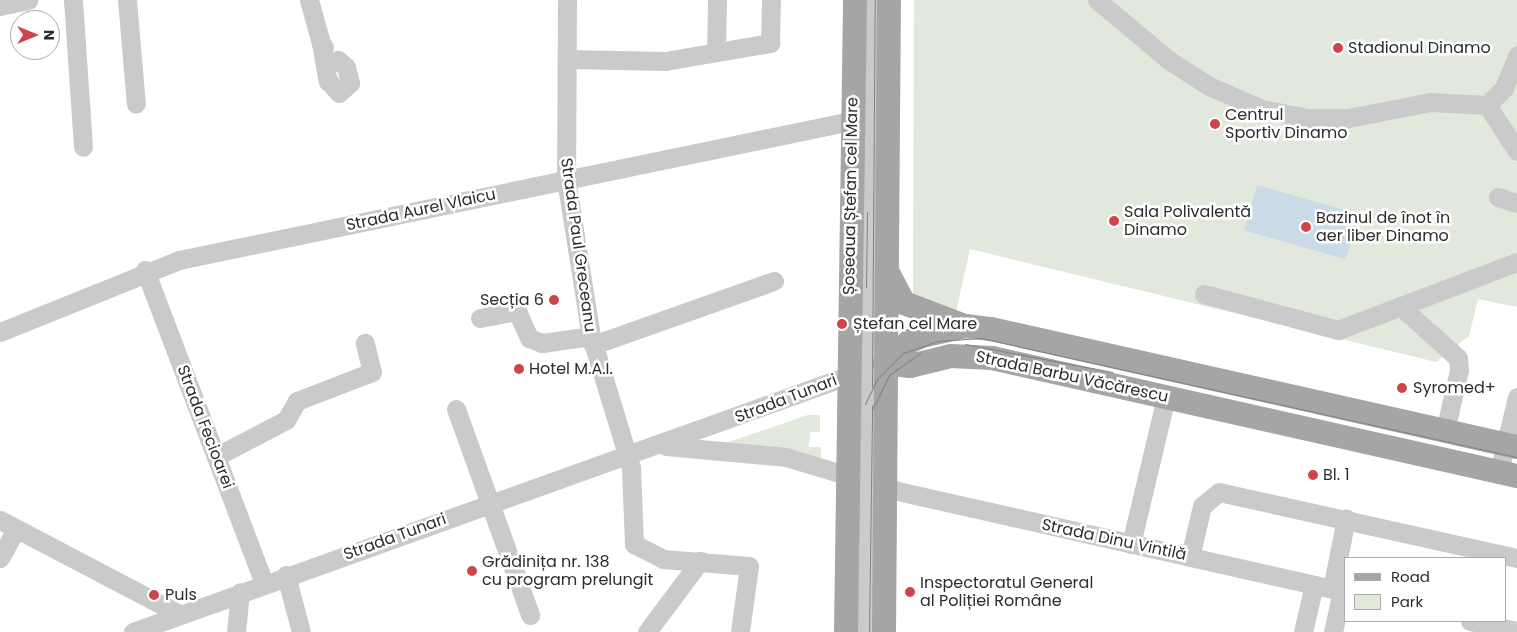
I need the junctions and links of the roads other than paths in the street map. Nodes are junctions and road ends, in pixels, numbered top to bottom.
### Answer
1 (28, 0) edge
2 (73, 0) edge
3 (127, 0) edge
4 (309, 0) edge
5 (567, 0) edge
6 (717, 0) edge
7 (771, 0) edge
8 (855, 0) edge
9 (872, 0) edge
10 (889, 0) edge
11 (1097, 0) edge
12 (4, 3) edge
13 (716, 52) junction
14 (1517, 56) edge
15 (566, 58) junction
16 (338, 60) dead end
17 (136, 104) dead end
18 (1488, 104) junction
19 (852, 121) junction
20 (83, 148) dead end
21 (1517, 151) edge
22 (566, 179) junction
23 (1498, 197) dead end
24 (1517, 203) edge
25 (1517, 262) edge
26 (145, 270) junction
27 (887, 271) junction
28 (774, 281) dead end
29 (1204, 294) dead end
30 (1400, 306) junction
31 (480, 318) dead end
32 (966, 326) junction
33 (0, 332) edge
34 (592, 340) junction
35 (365, 343) dead end
36 (867, 369) junction
37 (1517, 396) edge
38 (1166, 397) junction
39 (456, 409) dead end
40 (1445, 431) junction
41 (657, 445) junction
42 (1511, 445) edge
43 (628, 455) junction
44 (217, 456) junction
45 (1508, 474) edge
46 (867, 482) junction
47 (489, 504) junction
48 (1346, 518) junction
49 (8, 524) edge
50 (1131, 544) junction
51 (1494, 556) edge
52 (1190, 557) junction
53 (0, 558) edge
54 (700, 561) junction
55 (286, 576) junction
56 (264, 583) junction
57 (1333, 589) edge
58 (240, 592) junction
59 (179, 614) junction
60 (530, 615) dead end
61 (1480, 622) edge
62 (1517, 631) edge
63 (133, 632) edge
64 (236, 632) edge
65 (301, 632) edge
66 (647, 632) edge
67 (740, 632) edge
68 (846, 632) edge
69 (866, 632) edge
70 (884, 632) edge
71 (1303, 632) edge
72 (1332, 632) edge

1 - 12 street
2 - 20 street
3 - 17 street
4 - 16 street
5 - 15 street, Strada Paul Greceanu
6 - 13 street
7 - 13 street
8 - 19 main road, Șoseaua Ștefan cel Mare
9 - 36 street, Șoseaua Ștefan cel Mare
10 - 27 main road, Șoseaua Ștefan cel Mare
11 - 18 street
13 - 15 street
14 - 18 street
15 - 22 street, Strada Paul Greceanu
18 - 21 street
19 - 22 street, Strada Aurel Vlaicu
19 - 36 main road, Șoseaua Ștefan cel Mare
22 - 26 street, Strada Aurel Vlaicu
22 - 34 street, Strada Paul Greceanu
23 - 24 street
25 - 30 street
26 - 33 street, Strada Aurel Vlaicu
26 - 44 street, Strada Fecioarei
27 - 32 main road
27 - 36 main road, Șoseaua Ștefan cel Mare
28 - 34 street
29 - 30 street
30 - 40 street
31 - 34 street
32 - 36 main road, Strada Barbu Văcărescu
32 - 40 main road, Strada Barbu Văcărescu
34 - 43 street, Strada Paul Greceanu
35 - 44 street
36 - 38 main road, Strada Barbu Văcărescu
36 - 41 street, Strada Tunari
36 - 46 main road, Șoseaua Ștefan cel Mare
36 - 46 main road, Șoseaua Ștefan cel Mare
37 - 42 street
38 - 45 main road, Strada Barbu Văcărescu
38 - 50 street
39 - 47 street
40 - 42 main road, Strada Barbu Văcărescu
41 - 43 street, Strada Tunari
41 - 46 street, Strada Tunari
42 - 45 street
43 - 47 street, Strada Tunari
43 - 54 street, Strada Paul Greceanu
44 - 56 street, Strada Fecioarei
46 - 50 street, Strada Dinu Vintilă
46 - 68 main road, Șoseaua Ștefan cel Mare
46 - 69 street, Șoseaua Ștefan cel Mare
46 - 70 main road, Șoseaua Ștefan cel Mare
47 - 55 street, Strada Tunari
47 - 60 street
48 - 51 street
48 - 52 street
48 - 57 street
49 - 53 street
49 - 59 street
50 - 52 street, Strada Dinu Vintilă
52 - 57 street, Strada Dinu Vintilă
54 - 66 street
54 - 67 street
55 - 56 street, Strada Tunari
55 - 65 street
56 - 58 street, Strada Tunari
57 - 71 street
57 - 72 street
58 - 59 street, Strada Tunari
58 - 64 street
59 - 63 street, Strada Tunari
61 - 62 street

